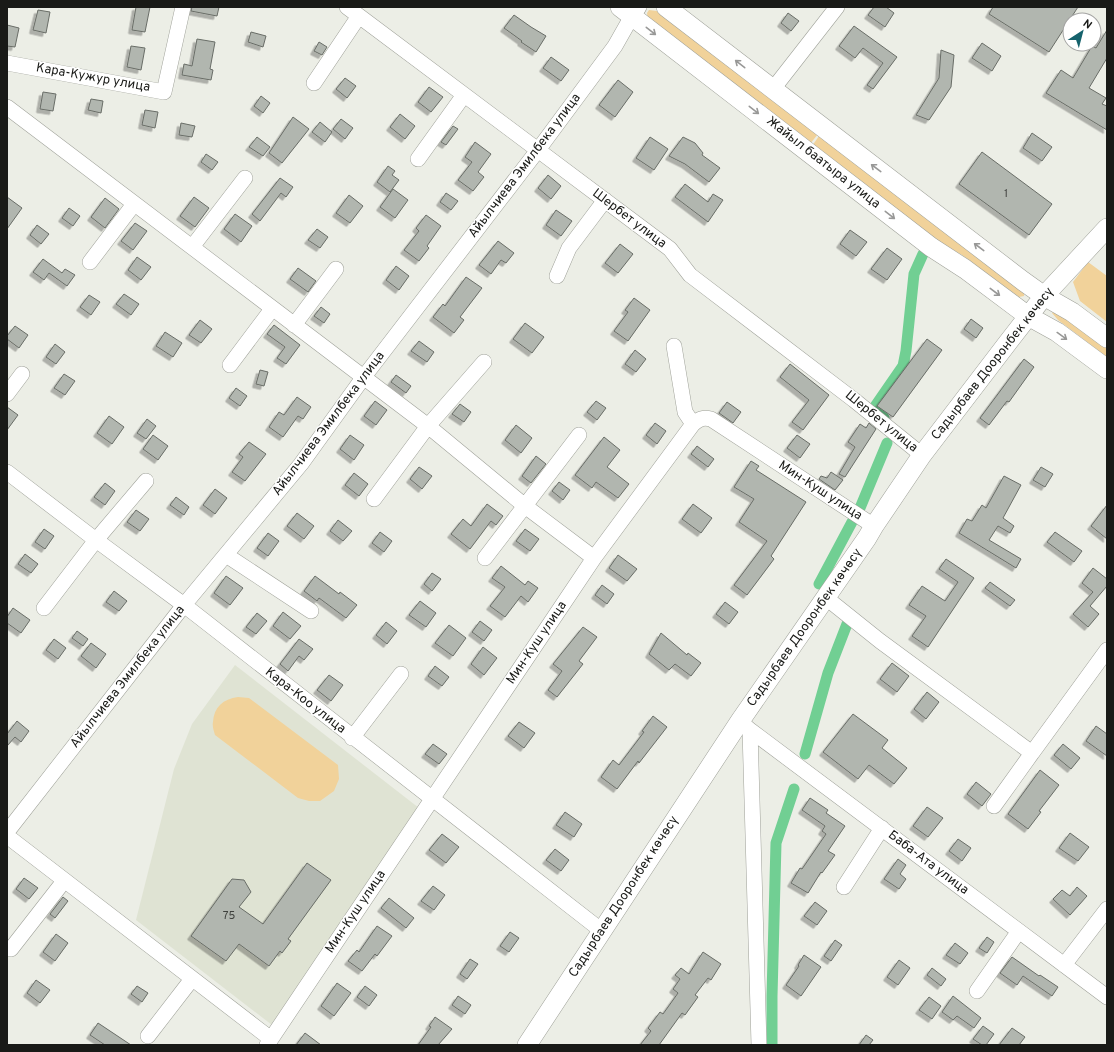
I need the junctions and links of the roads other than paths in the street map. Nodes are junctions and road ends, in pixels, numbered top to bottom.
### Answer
1 (183, 7) edge
2 (347, 7) edge
3 (666, 7) edge
4 (837, 7) edge
5 (630, 10) edge
6 (359, 16) junction
7 (7, 63) edge
8 (314, 83) dead end
9 (773, 89) junction
10 (464, 95) junction
11 (7, 107) edge
12 (538, 150) junction
13 (418, 159) dead end
14 (245, 178) dead end
15 (605, 200) junction
16 (134, 204) junction
17 (1107, 228) edge
18 (192, 247) junction
19 (90, 262) dead end
20 (336, 268) dead end
21 (557, 276) dead end
22 (1044, 296) junction
23 (272, 309) junction
24 (1028, 316) junction
25 (294, 325) junction
26 (1107, 338) edge
27 (674, 346) dead end
28 (484, 362) dead end
29 (230, 365) dead end
30 (1107, 369) edge
31 (22, 374) dead end
32 (363, 378) junction
33 (7, 394) edge
34 (693, 424) junction
35 (428, 426) junction
36 (579, 435) dead end
37 (922, 455) junction
38 (7, 472) edge
39 (146, 481) dead end
40 (374, 499) dead end
41 (525, 506) junction
42 (874, 526) junction
43 (96, 540) junction
44 (226, 555) junction
45 (485, 558) dead end
46 (594, 558) junction
47 (826, 597) junction
48 (184, 606) junction
49 (44, 608) dead end
50 (311, 611) dead end
51 (1107, 650) edge
52 (401, 674) dead end
53 (745, 725) junction
54 (352, 738) junction
55 (1032, 752) junction
56 (432, 800) junction
57 (994, 806) dead end
58 (882, 828) junction
59 (7, 832) edge
60 (7, 836) edge
61 (64, 880) junction
62 (844, 887) dead end
63 (1107, 908) edge
64 (602, 931) junction
65 (1019, 932) junction
66 (11, 949) dead end
67 (1064, 965) junction
68 (192, 979) junction
69 (977, 991) dead end
70 (1107, 997) edge
71 (148, 1036) dead end
72 (269, 1042) edge
73 (527, 1045) edge
74 (759, 1045) edge

1 - 7 street, Кара-Кужур улица
2 - 6 street, Шербет улица
9 -> 3 main road
4 - 9 street
5 - 12 street, Айылчиева Эмилбека улица
5 -> 24 main road, Жайыл баатыра улица
6 - 8 street
6 - 10 street, Шербет улица
22 -> 9 main road
10 - 12 street, Шербет улица
10 - 13 street
11 - 16 street
12 - 15 street, Шербет улица
12 - 32 street, Айылчиева Эмилбека улица
14 - 18 street
15 - 21 street
15 - 37 street, Шербет улица
16 - 18 street
16 - 19 street
17 - 22 main road, Садырбаев Дооронбек көчөсү
18 - 23 street
20 - 25 street
22 - 24 main road, Садырбаев Дооронбек көчөсү
22 - 26 main road
23 - 25 street
23 - 29 street
24 -> 30 main road, Жайыл баатыра улица
24 - 37 main road, Садырбаев Дооронбек көчөсү
25 - 32 street
27 - 34 street
28 - 35 street
31 - 33 street
32 - 35 street
32 - 44 street, Айылчиева Эмилбека улица
34 - 42 street, Мин-Куш улица
34 - 46 street, Мин-Куш улица
35 - 40 street
35 - 41 street
36 - 41 street
37 - 42 main road, Садырбаев Дооронбек көчөсү
38 - 43 street, Кара-Коо улица
39 - 43 street
41 - 45 street
41 - 46 street
42 - 47 main road, Садырбаев Дооронбек көчөсү
43 - 48 street, Кара-Коо улица
43 - 49 street
44 - 48 street, Айылчиева Эмилбека улица
44 - 50 street
46 - 56 street, Мин-Куш улица
47 - 53 main road, Садырбаев Дооронбек көчөсү
47 - 55 street
48 - 54 street, Кара-Коо улица
48 - 59 street, Айылчиева Эмилбека улица
51 - 55 street
52 - 54 street
53 - 58 street, Баба-Ата улица
53 - 64 main road, Садырбаев Дооронбек көчөсү
53 - 74 street
54 - 56 street, Кара-Коо улица
55 - 57 street
56 - 64 street, Кара-Коо улица
56 - 72 street, Мин-Куш улица
58 - 62 street
58 - 65 street, Баба-Ата улица
60 - 61 street
61 - 66 street
61 - 68 street
63 - 67 street
64 - 73 main road, Садырбаев Дооронбек көчөсү
65 - 67 street, Баба-Ата улица
65 - 69 street
67 - 70 street, Баба-Ата улица
68 - 71 street
68 - 72 street

